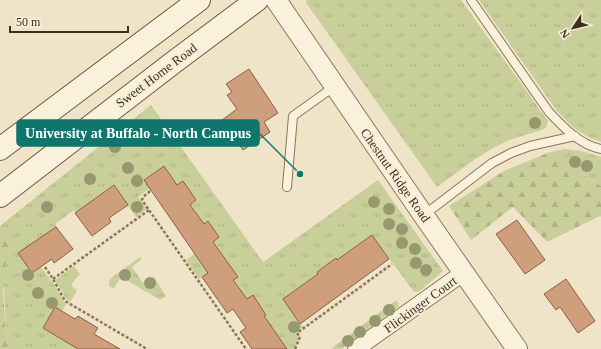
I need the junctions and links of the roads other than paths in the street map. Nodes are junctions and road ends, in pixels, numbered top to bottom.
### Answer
1 (198, 0) edge
2 (257, 0) edge
3 (276, 0) edge
4 (471, 0) edge
5 (335, 86) junction
6 (575, 136) junction
7 (0, 149) edge
8 (601, 149) edge
9 (287, 187) dead end
10 (0, 196) edge
11 (424, 216) junction
12 (463, 273) junction
13 (356, 349) edge
14 (517, 349) edge

1 - 7 main road
2 - 10 main road, Sweet Home Road
3 - 5 street, Chestnut Ridge Road
4 - 6 lane
5 - 9 lane
5 - 11 street, Chestnut Ridge Road
6 - 8 lane
6 - 11 lane
11 - 12 street, Chestnut Ridge Road
12 - 13 street, Flickinger Court
12 - 14 street, Chestnut Ridge Road

